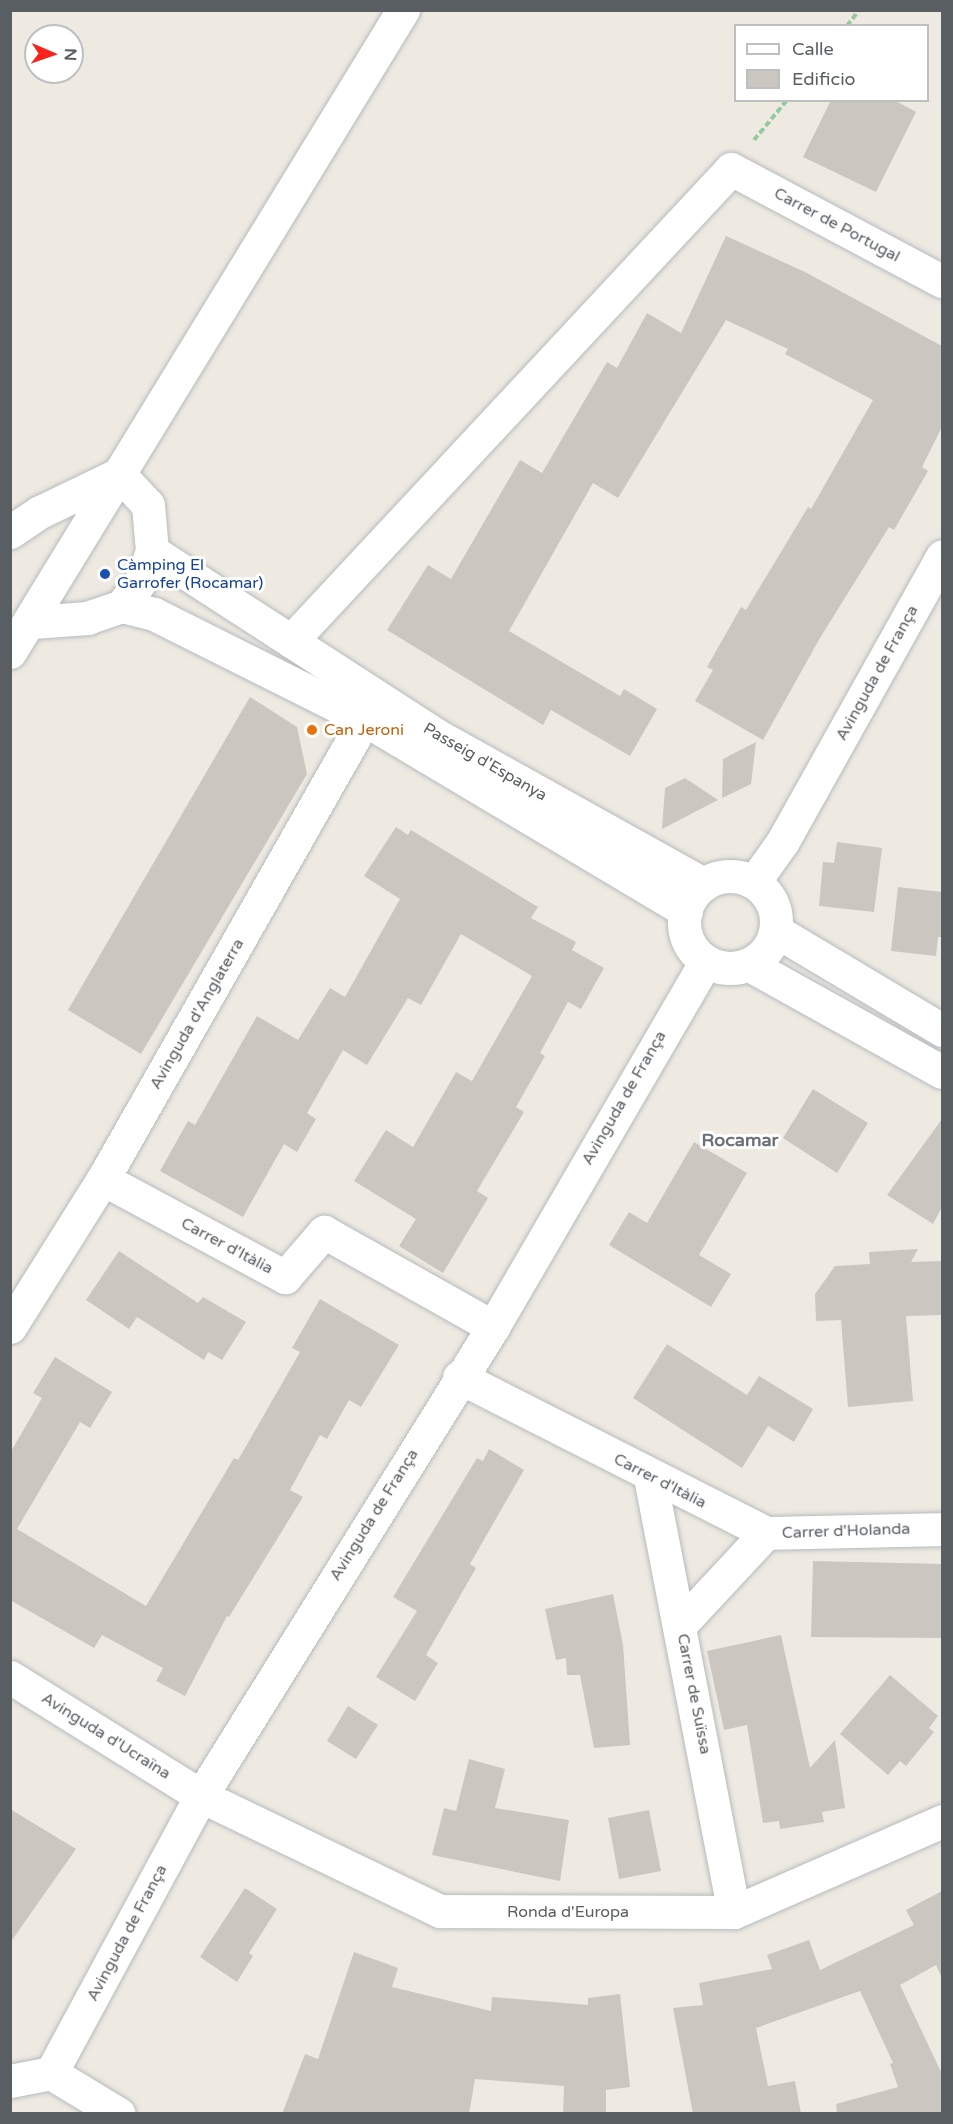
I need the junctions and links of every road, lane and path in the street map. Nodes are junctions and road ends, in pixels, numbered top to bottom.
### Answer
1 (403, 10) edge
2 (859, 10) edge
3 (848, 24) edge
4 (785, 102) edge
5 (731, 169) junction
6 (942, 281) edge
7 (119, 474) junction
8 (10, 532) edge
9 (152, 551) junction
10 (942, 556) edge
11 (122, 606) junction
12 (32, 622) junction
13 (291, 641) junction
14 (10, 652) edge
15 (371, 708) junction
16 (754, 882) junction
17 (704, 884) junction
18 (686, 911) junction
19 (776, 932) junction
20 (706, 961) junction
21 (748, 964) junction
22 (942, 1030) edge
23 (942, 1072) edge
24 (103, 1179) junction
25 (10, 1327) edge
26 (493, 1327) junction
27 (459, 1377) junction
28 (650, 1477) junction
29 (942, 1528) edge
30 (766, 1533) junction
31 (681, 1624) junction
32 (10, 1677) edge
33 (201, 1796) junction
34 (942, 1821) edge
35 (734, 1912) junction
36 (51, 2073) junction
37 (10, 2081) edge
38 (118, 2114) edge

1 - 7 street
2 - 3 path
4 - 5 path
5 - 6 street, Carrer de Portugal
5 - 13 street
7 - 8 street
7 - 9 street
7 - 12 street
9 - 11 street
9 - 13 street, Passeig d'Espanya
10 - 16 street, Avinguda de França
11 - 12 street
11 - 15 street, Passeig d'Espanya
12 - 14 street
13 - 15 street, Passeig d'Espanya
15 - 17 street, Passeig d'Espanya
15 - 18 street, Passeig d'Espanya
15 - 24 street, Avinguda d'Anglaterra
16 - 17 street
16 - 19 street
17 - 18 street
18 - 20 street
19 - 21 street
19 - 22 street
20 - 21 street
20 - 26 street, Avinguda de França
21 - 23 street
24 - 25 street, Avinguda d'Anglaterra
24 - 26 street, Carrer d'Itàlia
26 - 27 street, Avinguda de França
27 - 28 street, Carrer d'Itàlia
27 - 33 street, Avinguda de França
28 - 30 street, Carrer d'Itàlia
28 - 31 street, Carrer de Suïssa
29 - 30 street, Carrer d'Holanda
30 - 31 street, Carrer d'Holanda
31 - 35 street, Carrer de Suïssa
32 - 33 street, Avinguda d'Ucraïna
33 - 35 street, Ronda d'Europa
33 - 36 street, Avinguda de França
34 - 35 street, Ronda d'Europa
36 - 37 street
36 - 38 street

